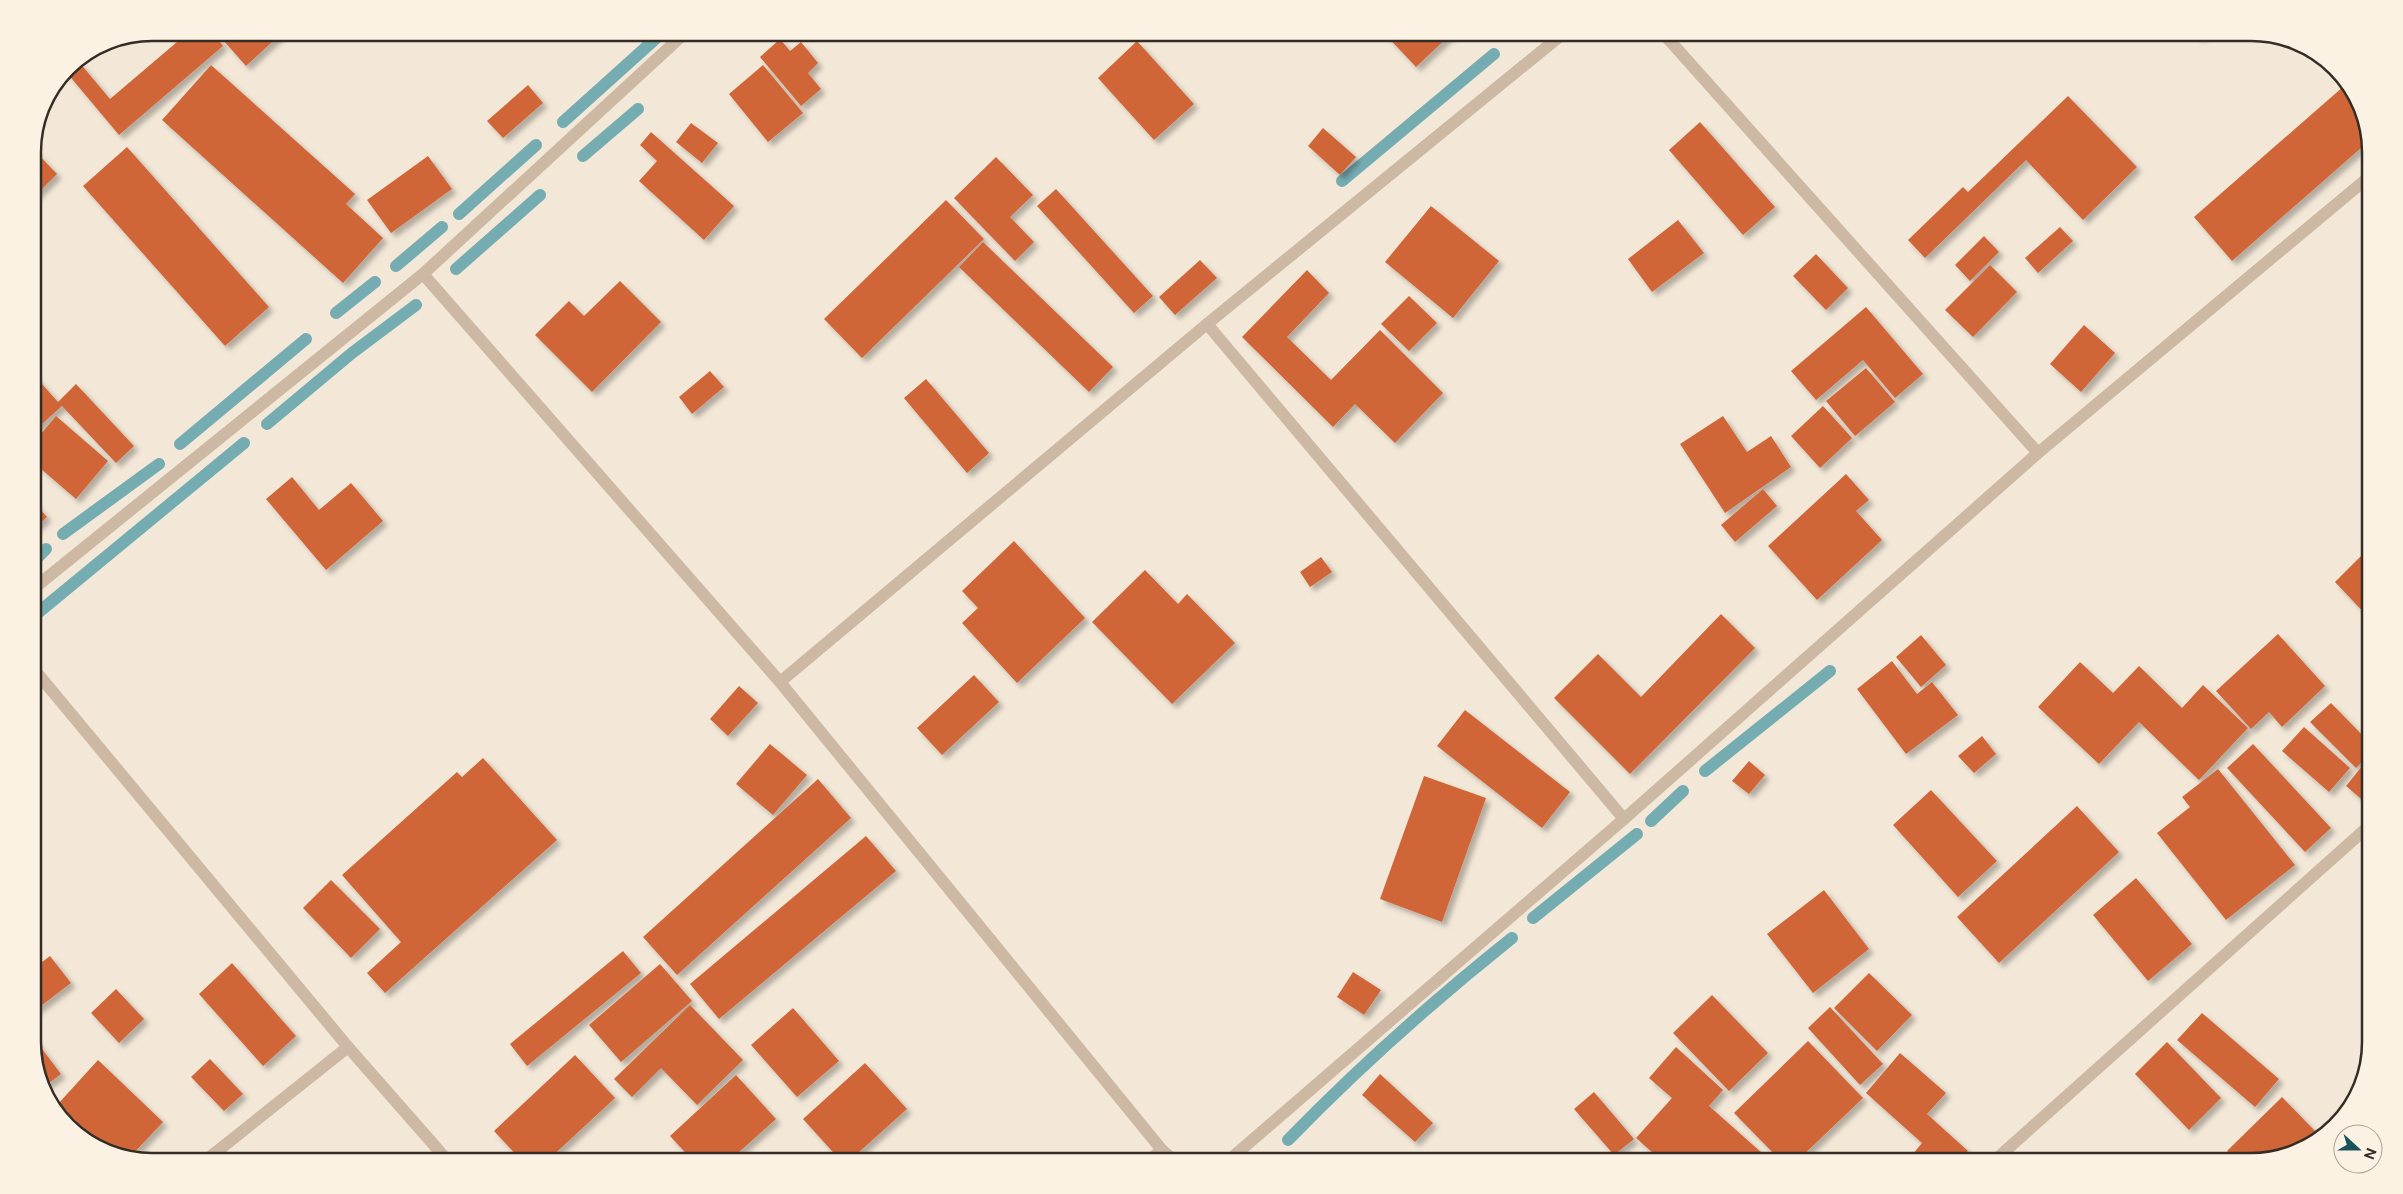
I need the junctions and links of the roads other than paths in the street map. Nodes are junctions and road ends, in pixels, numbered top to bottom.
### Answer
1 (676, 41) edge
2 (1554, 41) edge
3 (1670, 41) edge
4 (2362, 183) edge
5 (423, 274) junction
6 (1207, 324) junction
7 (2038, 453) junction
8 (41, 583) edge
9 (41, 678) edge
10 (780, 682) junction
11 (1624, 819) junction
12 (2362, 832) edge
13 (348, 1047) junction
14 (1162, 1150) junction
15 (216, 1153) edge
16 (440, 1153) edge
17 (1158, 1153) edge
18 (1165, 1153) edge
19 (1238, 1153) edge
20 (2004, 1153) edge

1 - 5 street
2 - 6 street
3 - 7 street
4 - 7 street
5 - 8 street
5 - 10 street
6 - 10 street
6 - 11 street
7 - 11 street
9 - 13 street
10 - 14 street
11 - 19 street
12 - 20 street
13 - 15 street
13 - 16 street
14 - 17 street
14 - 18 street

